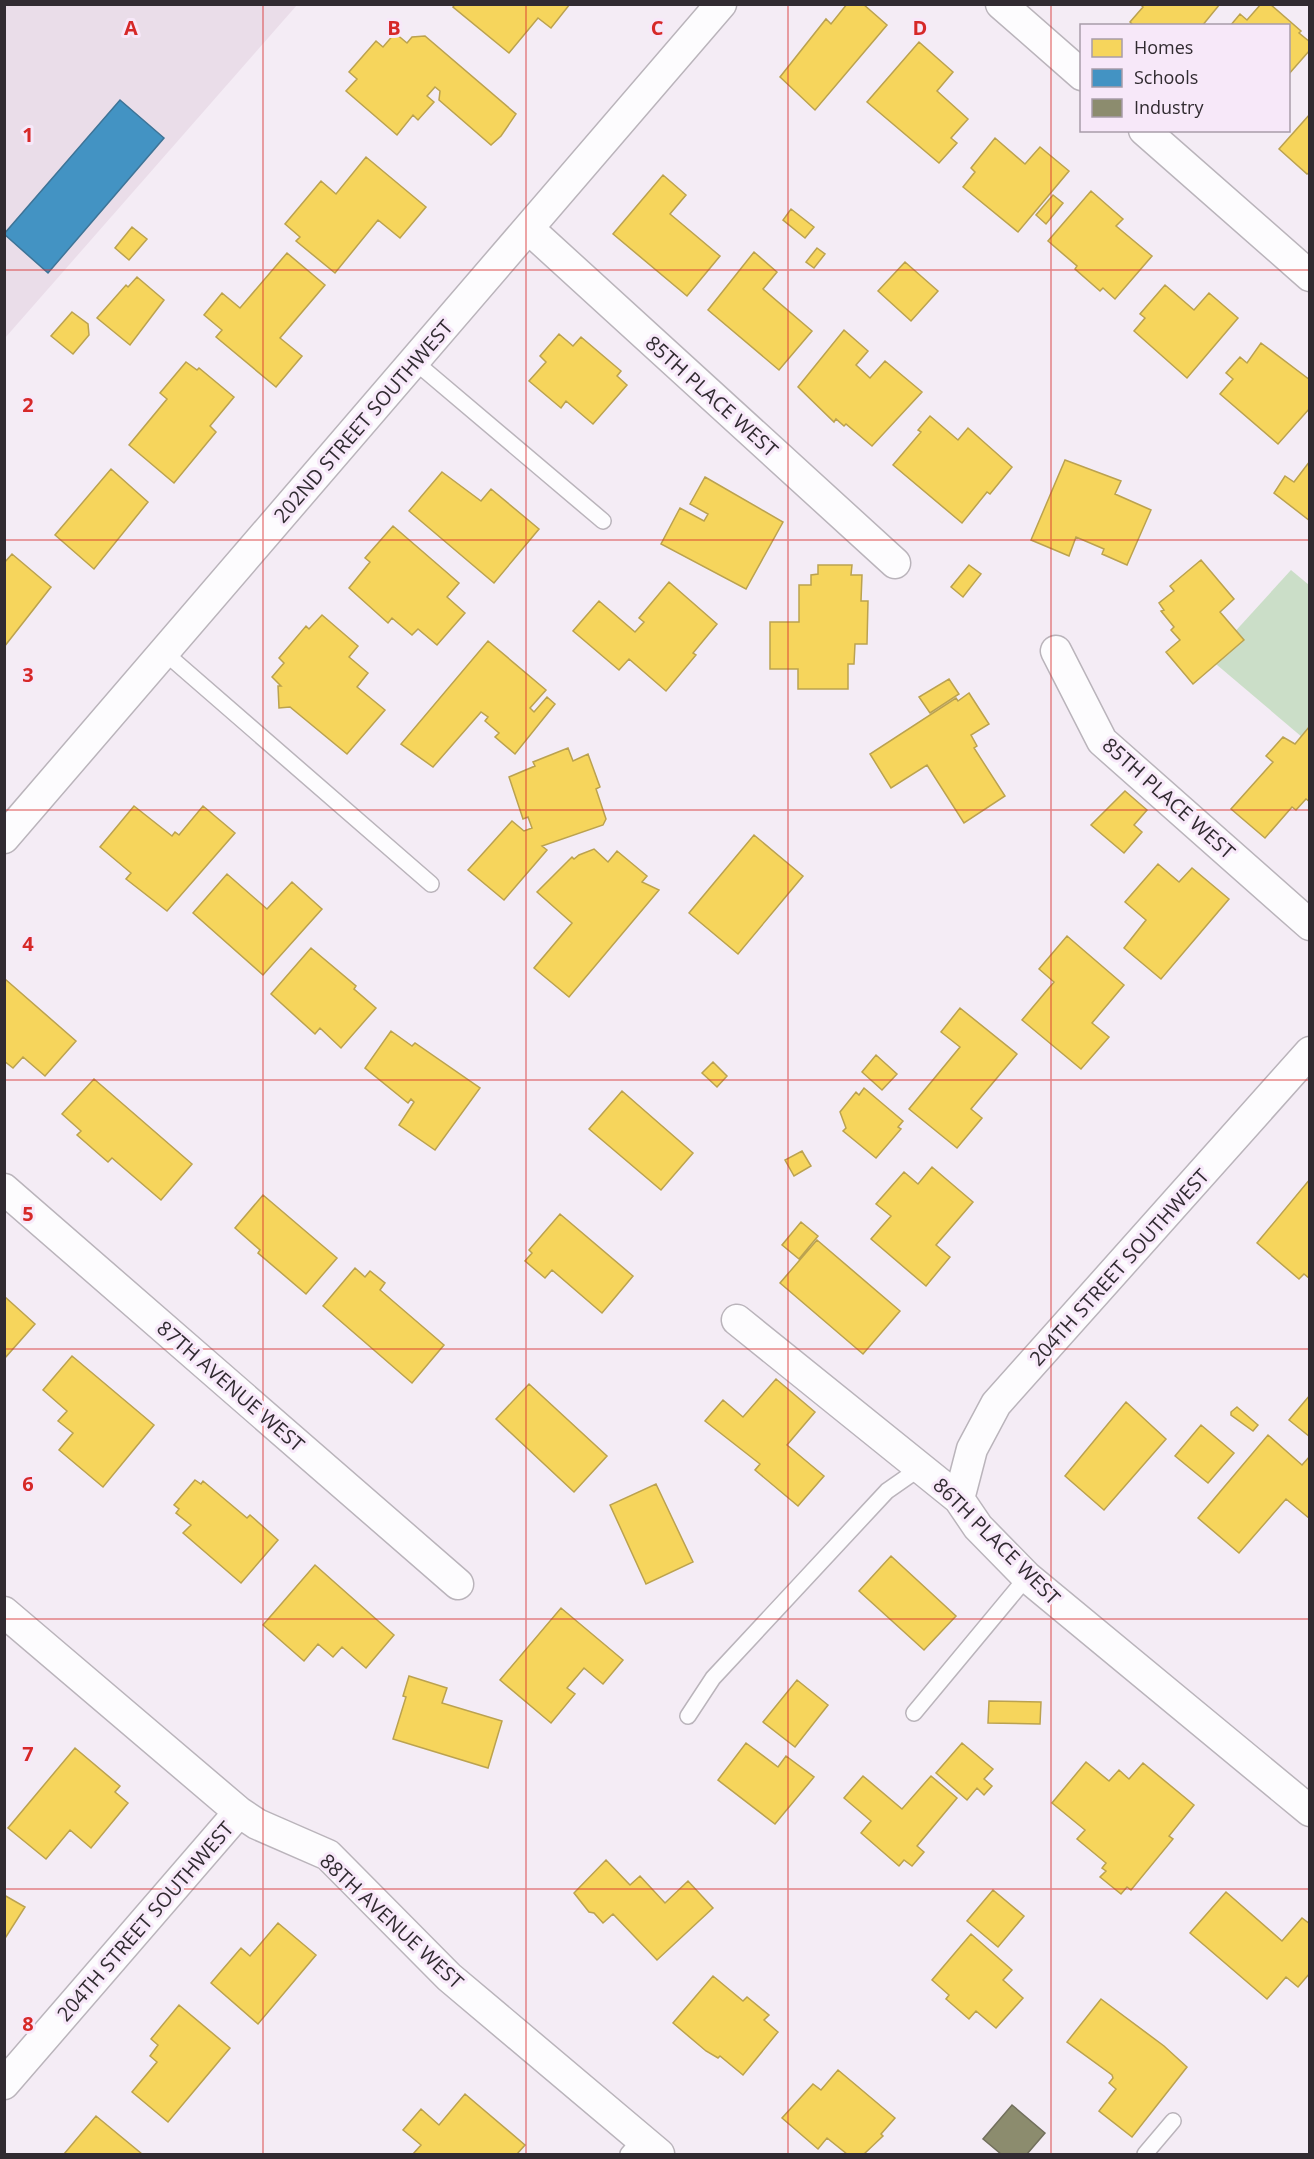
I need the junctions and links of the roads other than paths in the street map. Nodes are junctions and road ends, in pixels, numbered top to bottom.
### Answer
1 (721, 4) edge
2 (1001, 4) edge
3 (1080, 73) edge
4 (1146, 132) edge
5 (529, 229) junction
6 (1310, 276) edge
7 (414, 361) junction
8 (603, 520) dead end
9 (895, 563) dead end
10 (1056, 651) dead end
11 (164, 652) junction
12 (4, 838) edge
13 (431, 885) dead end
14 (1310, 925) edge
15 (1310, 1052) edge
16 (4, 1189) edge
17 (737, 1320) dead end
18 (920, 1468) junction
19 (959, 1499) junction
20 (1027, 1577) junction
21 (458, 1584) dead end
22 (4, 1612) edge
23 (914, 1713) dead end
24 (688, 1716) dead end
25 (1310, 1811) edge
26 (239, 1812) junction
27 (4, 2084) edge
28 (1173, 2121) dead end
29 (643, 2149) edge
30 (1145, 2154) edge

1 - 5 street, 202ND STREET SOUTHWEST
2 - 3 street
4 - 6 street
5 - 7 street, 202ND STREET SOUTHWEST
5 - 9 street, 85TH PLACE WEST
7 - 8 lane
7 - 11 street, 202ND STREET SOUTHWEST
10 - 14 street, 85TH PLACE WEST
11 - 12 street, 202ND STREET SOUTHWEST
11 - 13 lane
15 - 19 street, 204TH STREET SOUTHWEST
16 - 21 street, 87TH AVENUE WEST
17 - 18 street, 86TH PLACE WEST
18 - 19 street, 86TH PLACE WEST
18 - 24 lane
19 - 20 street, 86TH PLACE WEST
20 - 23 lane
20 - 25 street, 86TH PLACE WEST
22 - 26 street, 88TH AVENUE WEST
26 - 27 street, 204TH STREET SOUTHWEST
26 - 29 street, 88TH AVENUE WEST
28 - 30 lane

